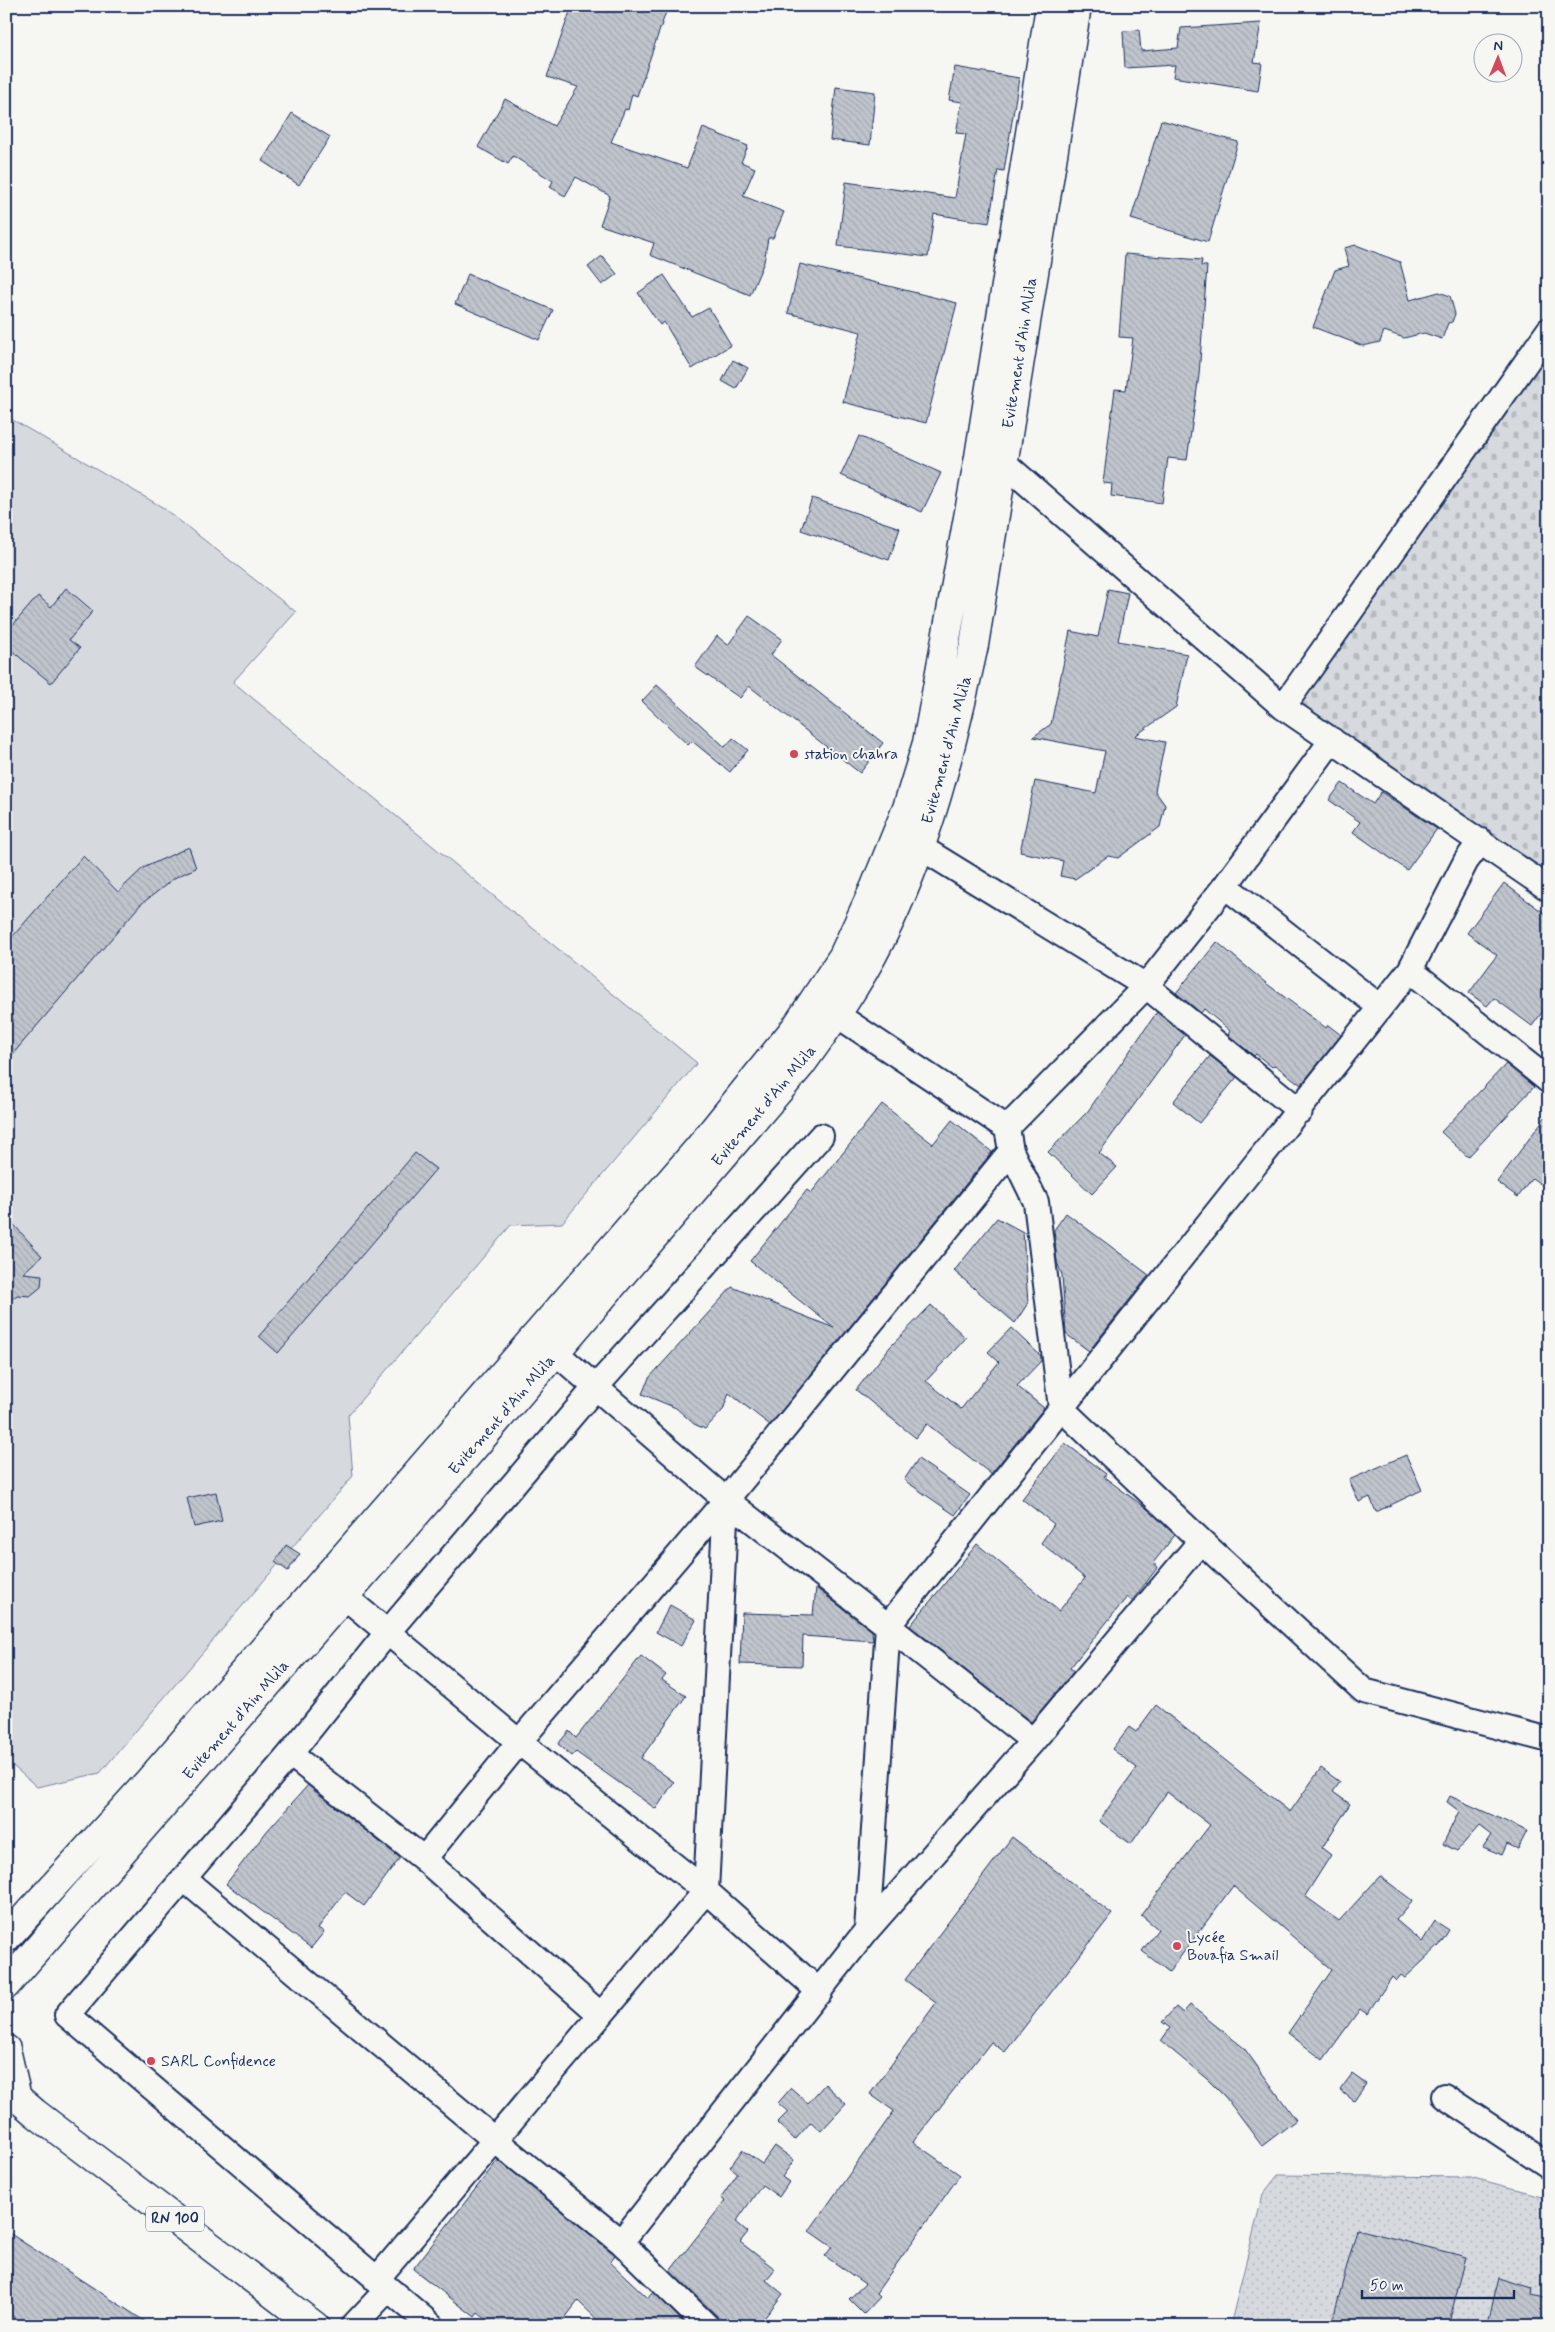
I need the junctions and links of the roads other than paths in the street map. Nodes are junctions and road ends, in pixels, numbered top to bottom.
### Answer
1 (1050, 6) edge
2 (1077, 6) edge
3 (1549, 330) edge
4 (991, 460) junction
5 (1283, 707) junction
6 (1332, 740) junction
7 (1481, 841) junction
8 (920, 847) junction
9 (1225, 886) junction
10 (1549, 889) edge
11 (1410, 970) junction
12 (1146, 986) junction
13 (1380, 1007) junction
14 (837, 1015) junction
15 (1549, 1081) edge
16 (1300, 1111) junction
17 (821, 1136) dead end
18 (1009, 1140) junction
19 (556, 1352) junction
20 (595, 1388) junction
21 (1061, 1408) junction
22 (726, 1500) junction
23 (1201, 1541) junction
24 (344, 1596) junction
25 (888, 1626) junction
26 (387, 1633) junction
27 (1549, 1740) edge
28 (1033, 1741) junction
29 (519, 1742) junction
30 (290, 1754) junction
31 (424, 1859) junction
32 (184, 1879) junction
33 (706, 1891) junction
34 (867, 1930) junction
35 (6, 1938) edge
36 (6, 1986) edge
37 (820, 1992) junction
38 (601, 2015) junction
39 (6, 2049) edge
40 (1444, 2096) dead end
41 (14, 2102) edge
42 (496, 2141) junction
43 (1549, 2166) edge
44 (621, 2242) junction
45 (382, 2284) junction
46 (315, 2326) edge
47 (353, 2326) edge
48 (432, 2326) edge
49 (707, 2326) edge

1 - 4 main road, Evitement d'Ain Mlila
2 - 4 main road, Evitement d'Ain Mlila
3 - 5 street
4 - 5 street
4 - 8 main road, Evitement d'Ain Mlila
4 - 35 main road, Evitement d'Ain Mlila
5 - 6 street
6 - 7 street
6 - 9 street
7 - 10 street
7 - 11 street
8 - 12 street
8 - 14 main road, Evitement d'Ain Mlila
9 - 12 street
9 - 13 street
11 - 13 street
11 - 15 street
12 - 16 street
12 - 18 street
13 - 16 street
14 - 18 street
14 - 19 main road, Evitement d'Ain Mlila
16 - 21 street
17 - 20 street
18 - 21 street
18 - 22 street
19 - 20 street
19 - 24 main road, Evitement d'Ain Mlila
20 - 22 street
20 - 26 street
21 - 23 street
21 - 25 street
22 - 25 street
22 - 29 street
22 - 33 street
23 - 27 street
23 - 28 street
24 - 26 street
24 - 36 main road, Evitement d'Ain Mlila
25 - 28 street
25 - 34 street
26 - 29 street
26 - 30 street
28 - 34 street
29 - 31 street
29 - 33 street
30 - 31 street
30 - 32 street
31 - 38 street
32 - 42 street
32 - 45 street
33 - 37 street
33 - 38 street
34 - 37 street
37 - 44 street
38 - 42 street
39 - 41 main road
40 - 43 street
41 - 46 main road, RN 100
42 - 44 street
42 - 45 street
44 - 49 street
45 - 47 street
45 - 48 street

